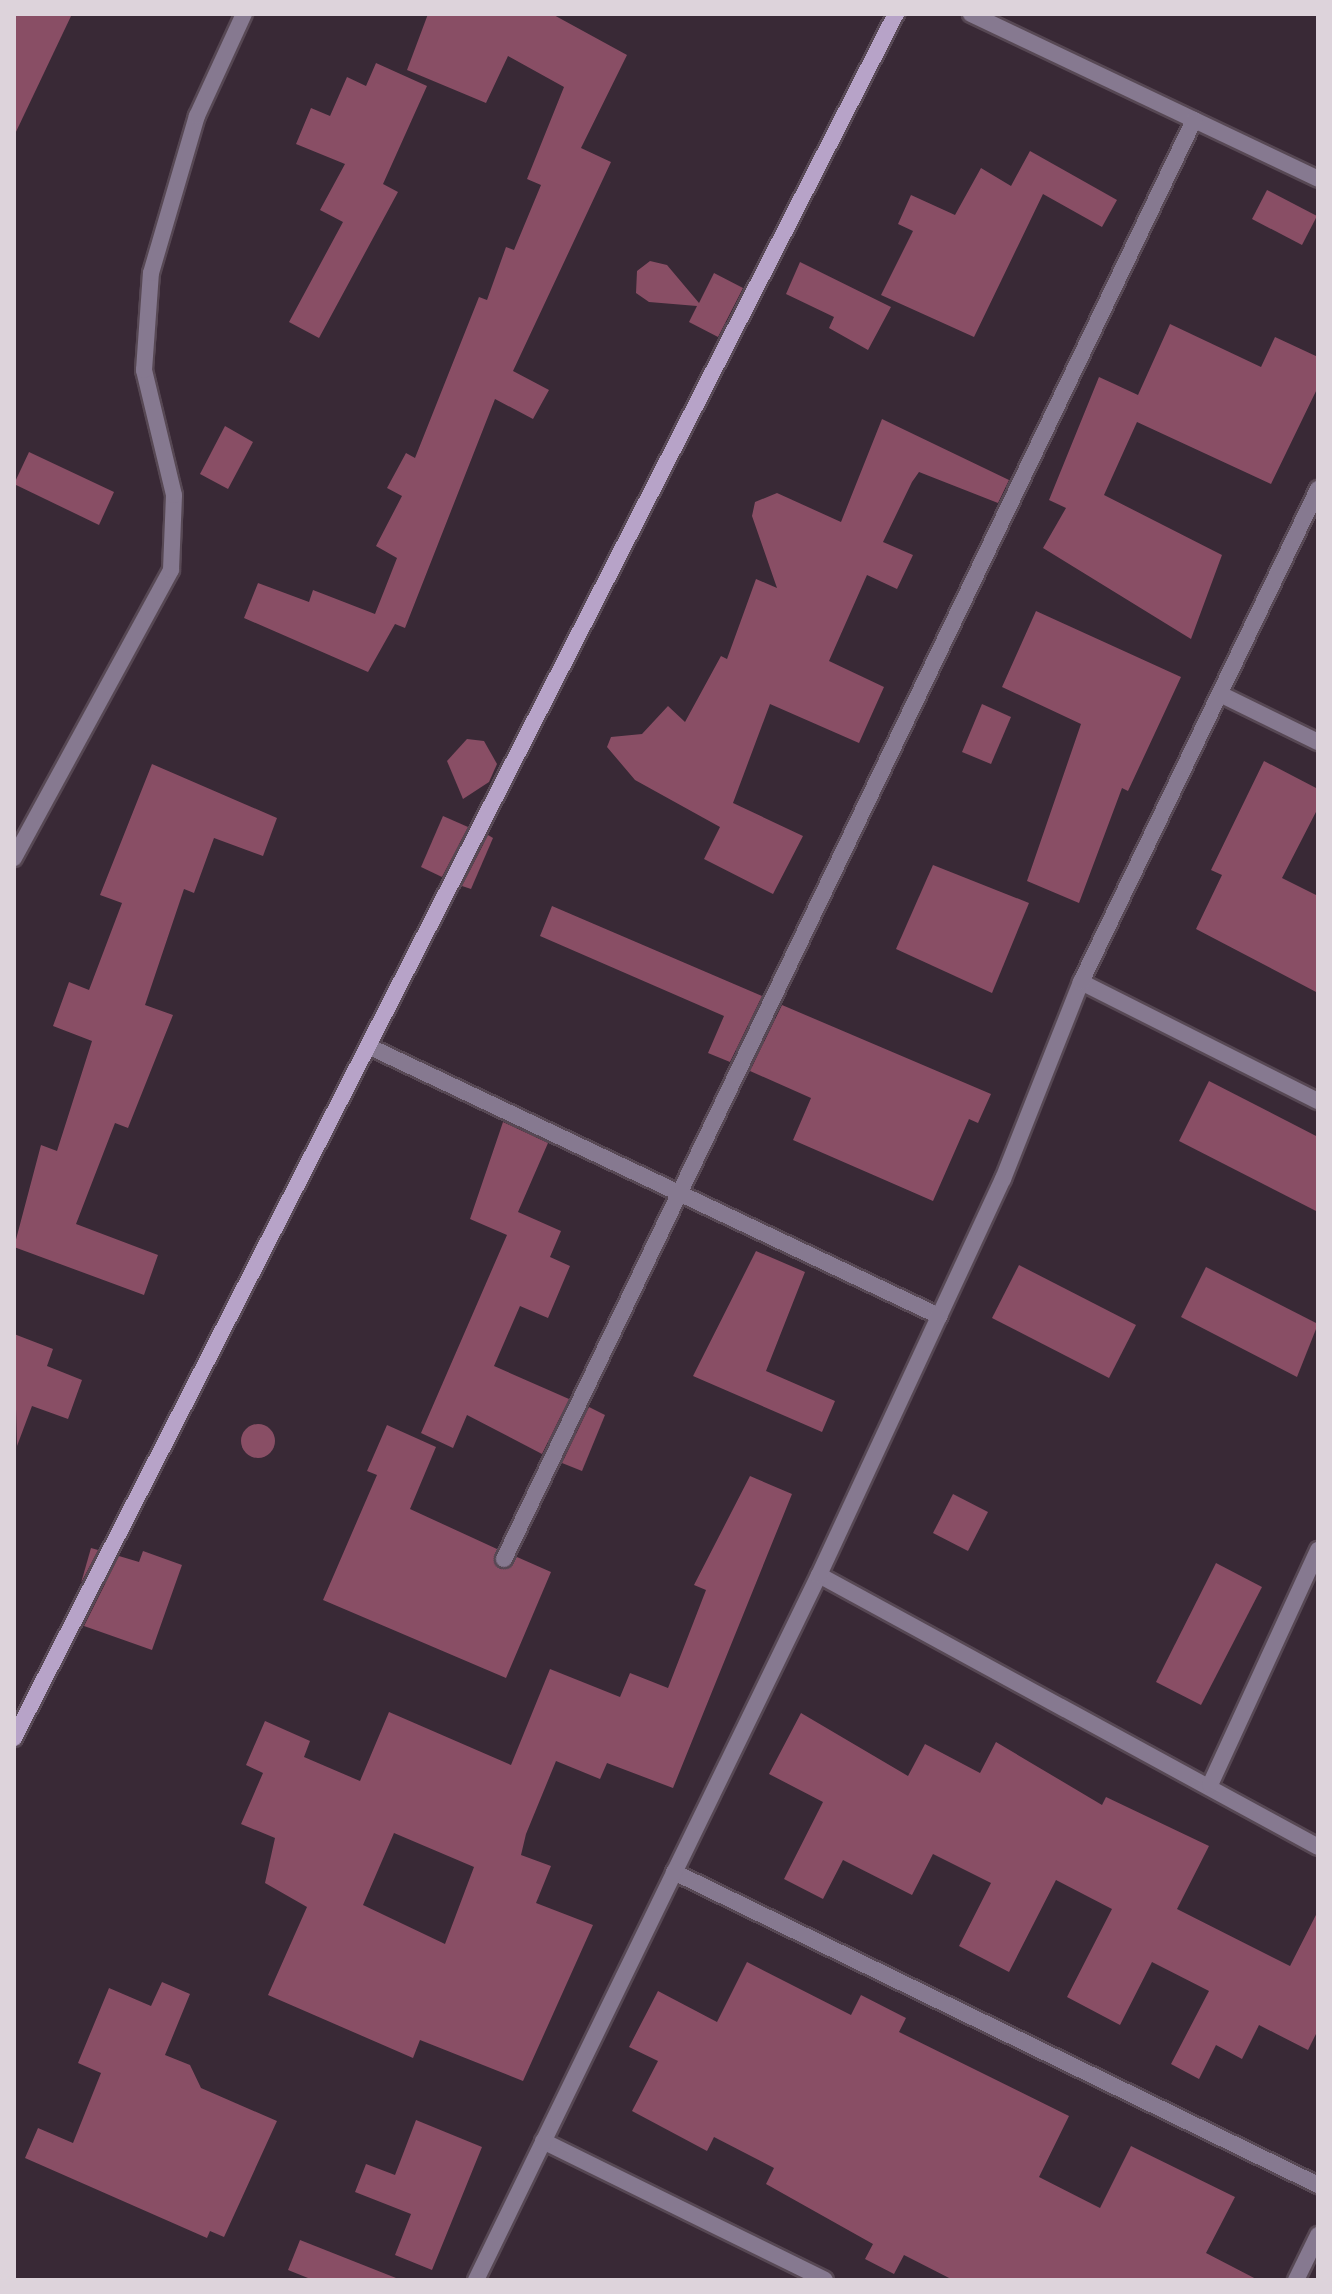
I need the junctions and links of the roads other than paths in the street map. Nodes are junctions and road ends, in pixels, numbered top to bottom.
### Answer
1 (244, 14) edge
2 (896, 14) edge
3 (971, 14) edge
4 (1194, 120) junction
5 (1318, 179) edge
6 (1318, 489) edge
7 (1220, 694) junction
8 (1318, 742) edge
9 (14, 858) edge
10 (1081, 982) junction
11 (368, 1046) junction
12 (1318, 1101) edge
13 (675, 1191) junction
14 (939, 1316) junction
15 (1318, 1550) edge
16 (504, 1559) dead end
17 (819, 1575) junction
18 (14, 1738) edge
19 (1210, 1785) junction
20 (1318, 1847) edge
21 (674, 1872) junction
22 (543, 2141) junction
23 (1318, 2185) edge
24 (1318, 2235) edge
25 (476, 2280) edge
26 (825, 2280) edge
27 (1296, 2280) edge

1 - 9 street
2 - 11 street
3 - 4 street
4 - 5 street
4 - 13 street
6 - 7 street
7 - 8 street
7 - 10 street
10 - 12 street
10 - 14 street
11 - 13 street
11 - 18 street
13 - 14 street
13 - 16 street
14 - 17 street
15 - 19 street
17 - 19 street
17 - 21 street
19 - 20 street
21 - 22 street
21 - 23 street
22 - 25 street
22 - 26 street
24 - 27 street

